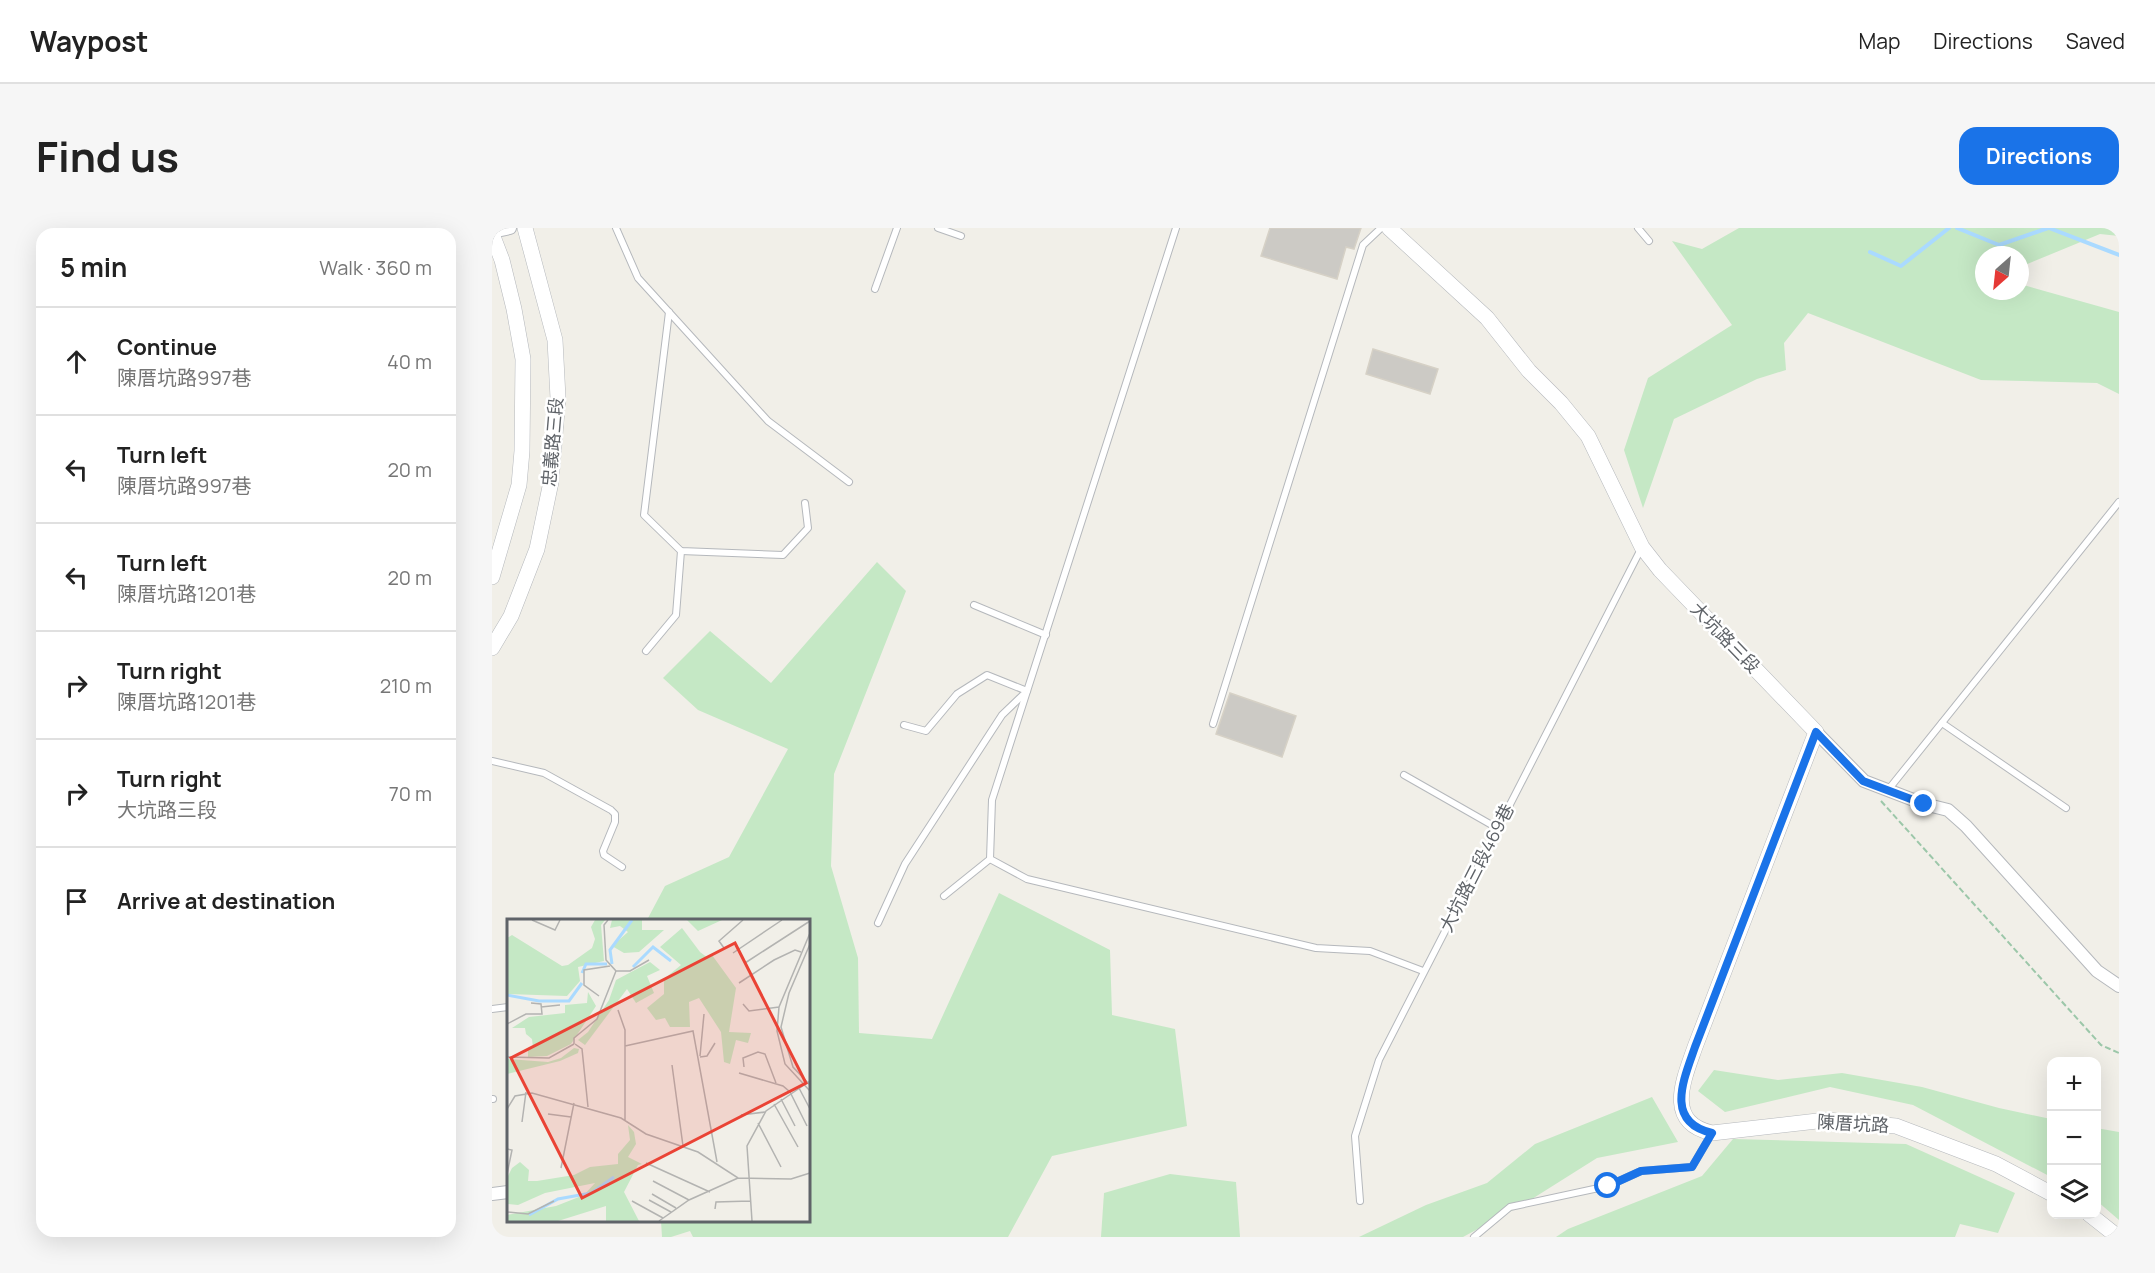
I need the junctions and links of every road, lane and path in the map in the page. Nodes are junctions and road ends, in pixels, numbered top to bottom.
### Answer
1 (510, 228) edge
2 (525, 228) edge
3 (616, 228) edge
4 (897, 228) edge
5 (938, 228) edge
6 (1176, 228) edge
7 (1381, 228) edge
8 (1389, 228) edge
9 (1638, 228) edge
10 (492, 233) edge
11 (961, 236) dead end
12 (1649, 241) dead end
13 (875, 289) dead end
14 (669, 312) junction
15 (849, 482) dead end
16 (2119, 502) edge
17 (805, 503) dead end
18 (1642, 547) junction
19 (681, 551) junction
20 (492, 577) edge
21 (974, 605) dead end
22 (1046, 635) junction
23 (492, 648) edge
24 (646, 651) dead end
25 (1027, 690) junction
26 (1942, 723) junction
27 (1213, 724) dead end
28 (904, 725) dead end
29 (1816, 732) junction
30 (492, 761) edge
31 (1404, 775) dead end
32 (1883, 795) junction
33 (2066, 808) dead end
34 (1497, 828) junction
35 (990, 859) junction
36 (622, 867) dead end
37 (945, 896) dead end
38 (878, 923) dead end
39 (1424, 971) junction
40 (2119, 986) edge
41 (507, 1007) edge
42 (492, 1009) edge
43 (2119, 1053) edge
44 (1712, 1133) junction
45 (2047, 1191) edge
46 (507, 1192) edge
47 (492, 1194) edge
48 (1360, 1201) dead end
49 (2094, 1219) edge
50 (1474, 1237) edge
51 (2118, 1237) edge

1 - 10 street
2 - 23 street, 忠義路三段
3 - 14 lane
4 - 13 lane
5 - 11 lane
6 - 22 lane
7 - 27 lane
8 - 18 street, 大坑路三段
9 - 12 lane
10 - 20 street, 忠義路三段
14 - 15 lane
14 - 19 lane
16 - 26 lane
17 - 19 lane
18 - 29 street, 大坑路三段
18 - 34 lane, 大坑路三段469巷
19 - 24 lane
21 - 22 lane
22 - 25 lane
25 - 28 lane
25 - 35 lane
25 - 38 lane
26 - 32 lane
26 - 33 lane
29 - 32 street, 大坑路三段
29 - 44 street
30 - 36 lane
31 - 34 lane
32 - 40 street, 大坑路三段
32 - 43 path
34 - 39 lane, 大坑路三段469巷
35 - 37 lane
35 - 39 lane
39 - 48 lane, 大坑路三段469巷
41 - 42 lane
44 - 45 street, 陳厝坑路
44 - 50 lane
46 - 47 street
49 - 51 street

